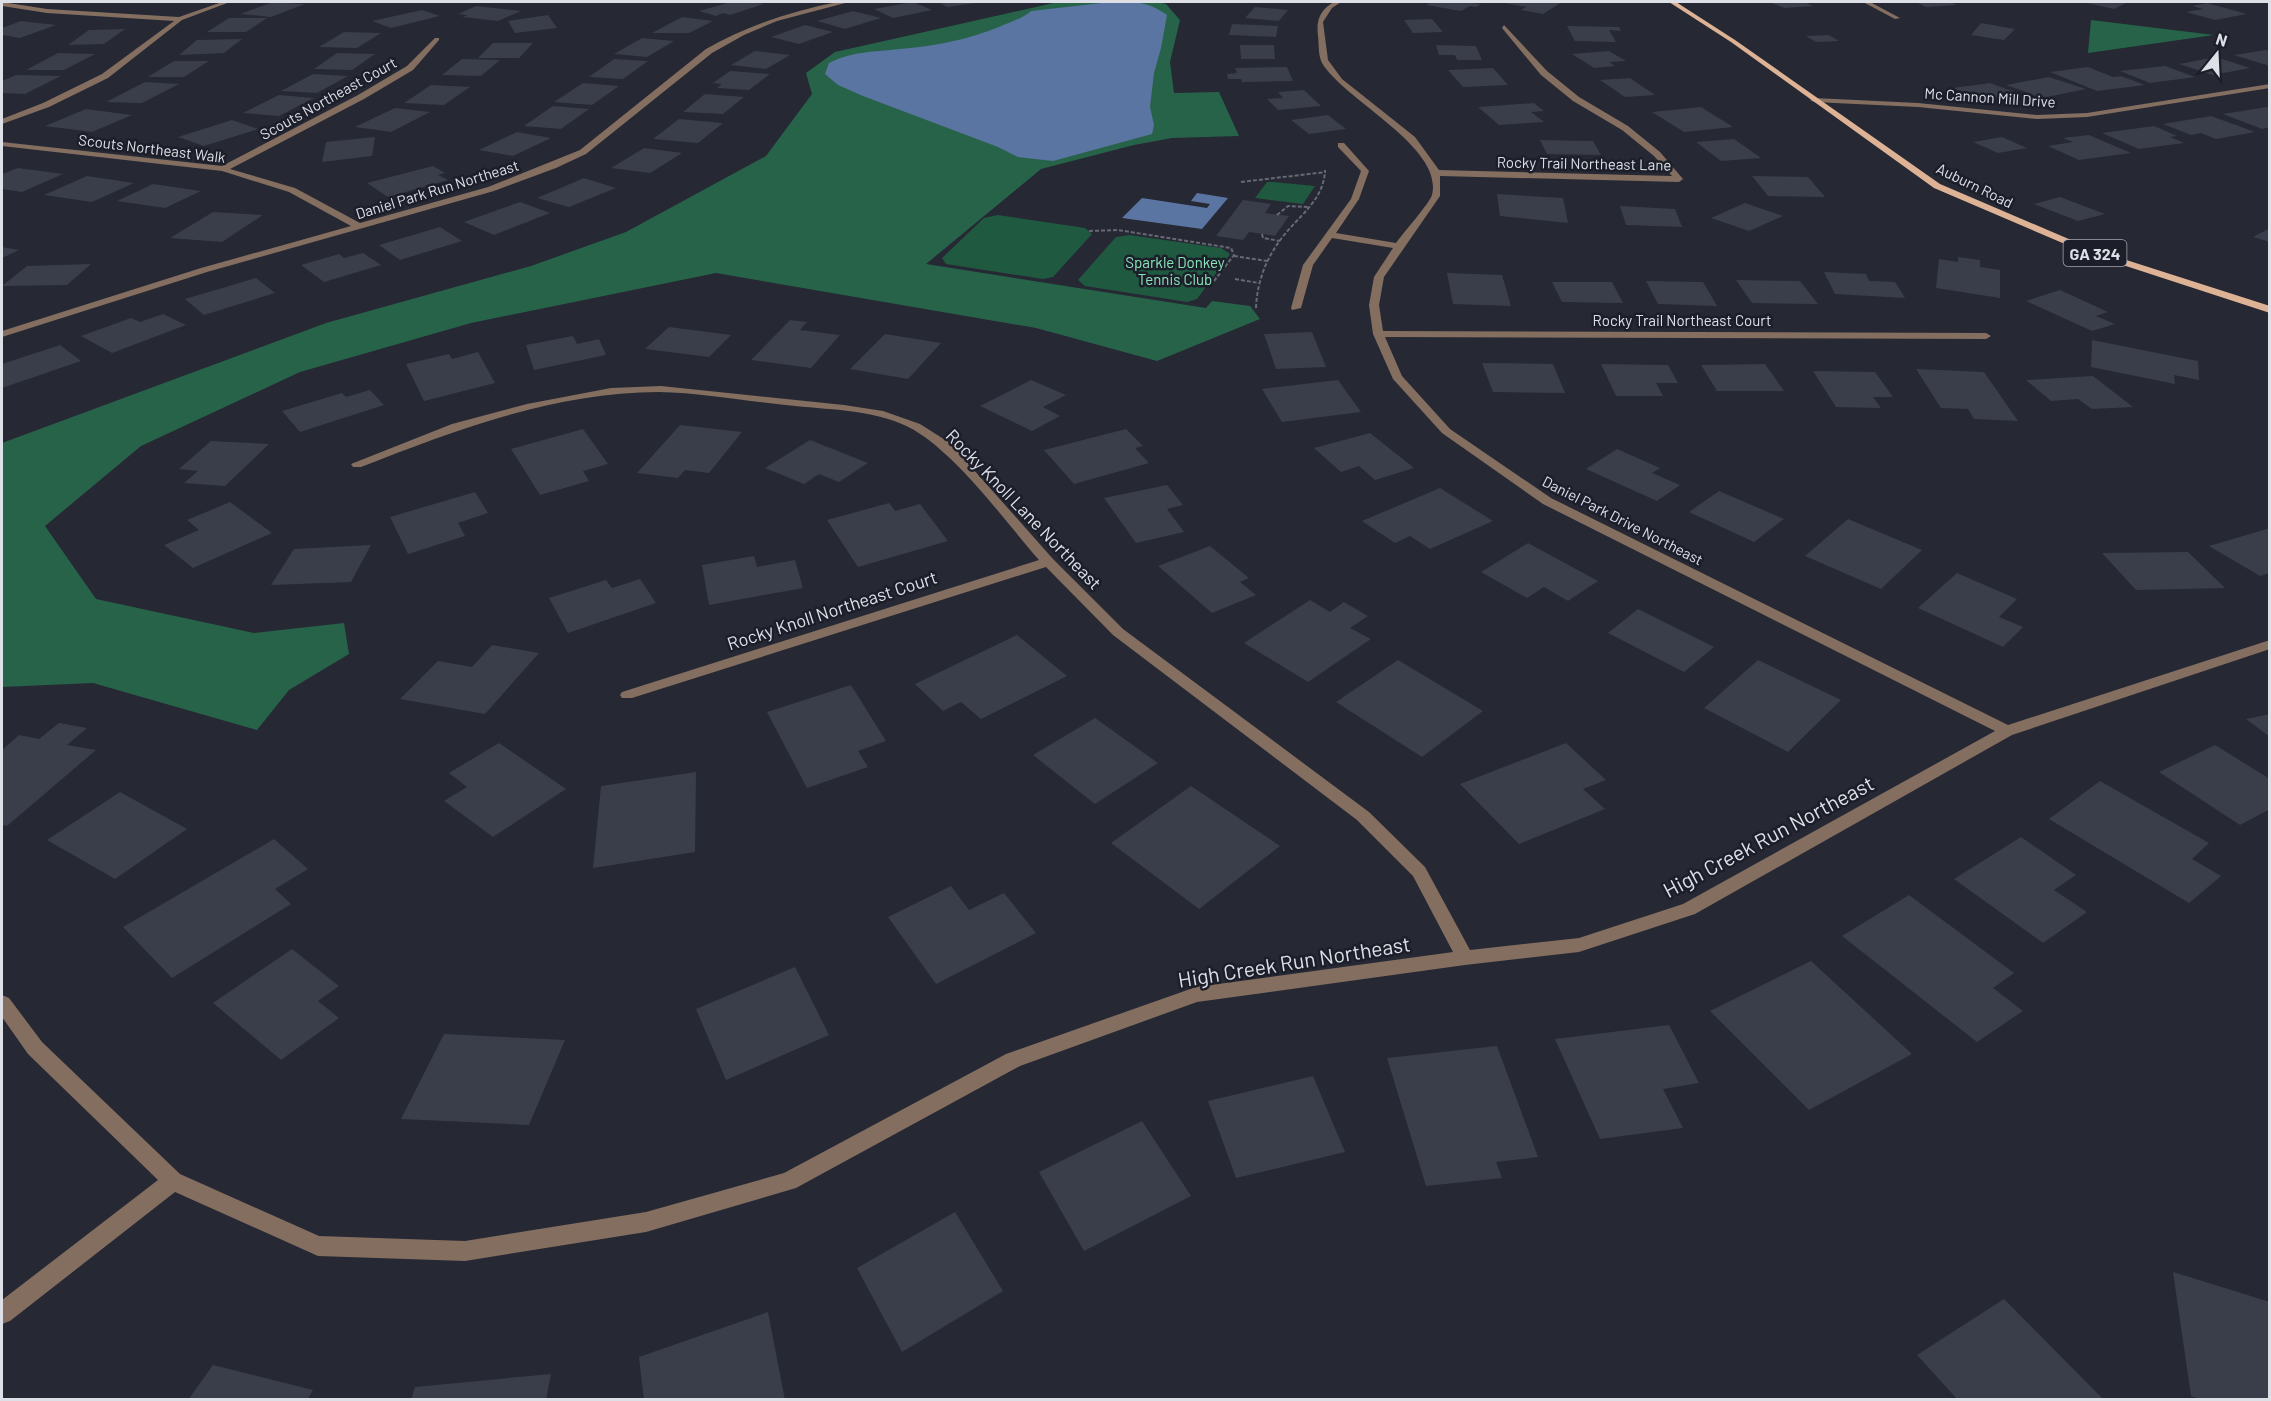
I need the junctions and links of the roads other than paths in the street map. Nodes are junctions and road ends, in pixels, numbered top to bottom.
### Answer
1 (227, 2) edge
2 (846, 2) edge
3 (1338, 2) edge
4 (1672, 2) edge
5 (1866, 2) edge
6 (2, 4) edge
7 (1897, 18) dead end
8 (180, 20) junction
9 (1504, 27) dead end
10 (437, 39) dead end
11 (2270, 86) edge
12 (1814, 100) junction
13 (2, 122) edge
14 (2, 144) edge
15 (1341, 145) dead end
16 (223, 169) junction
17 (1436, 173) junction
18 (359, 226) junction
19 (1328, 234) junction
20 (1399, 246) junction
21 (1296, 308) dead end
22 (2270, 310) edge
23 (2, 334) edge
24 (1378, 334) junction
25 (1986, 336) dead end
26 (357, 464) dead end
27 (1048, 562) junction
28 (2270, 644) edge
29 (627, 695) dead end
30 (2007, 731) junction
31 (1465, 958) junction
32 (2, 1003) edge
33 (174, 1181) junction
34 (2, 1313) edge

1 - 8 street
2 - 18 street, Daniel Park Run Northeast
3 - 17 street
4 - 12 main road, Auburn Road / GA 324
5 - 7 street
6 - 8 street
8 - 13 street
9 - 17 street, Rocky Trail Northeast Lane
10 - 16 street, Scouts Northeast Court
11 - 12 street, Mc Cannon Mill Drive
12 - 22 main road, Auburn Road / GA 324
14 - 16 street, Scouts Northeast Walk
15 - 19 street
16 - 18 street, Scouts Northeast Walk
17 - 20 street, Daniel Park Drive Northeast
18 - 23 street, Daniel Park Run Northeast
19 - 20 street
19 - 21 street
20 - 24 street, Daniel Park Drive Northeast
24 - 25 street, Rocky Trail Northeast Court
24 - 30 street, Daniel Park Drive Northeast
26 - 27 street, Rocky Knoll Lane Northeast
27 - 29 street, Rocky Knoll Northeast Court
27 - 31 street, Rocky Knoll Lane Northeast
28 - 30 street, High Creek Run Northeast
30 - 31 street, High Creek Run Northeast
31 - 33 street, High Creek Run Northeast
32 - 33 street, High Creek Run Northeast
33 - 34 street

